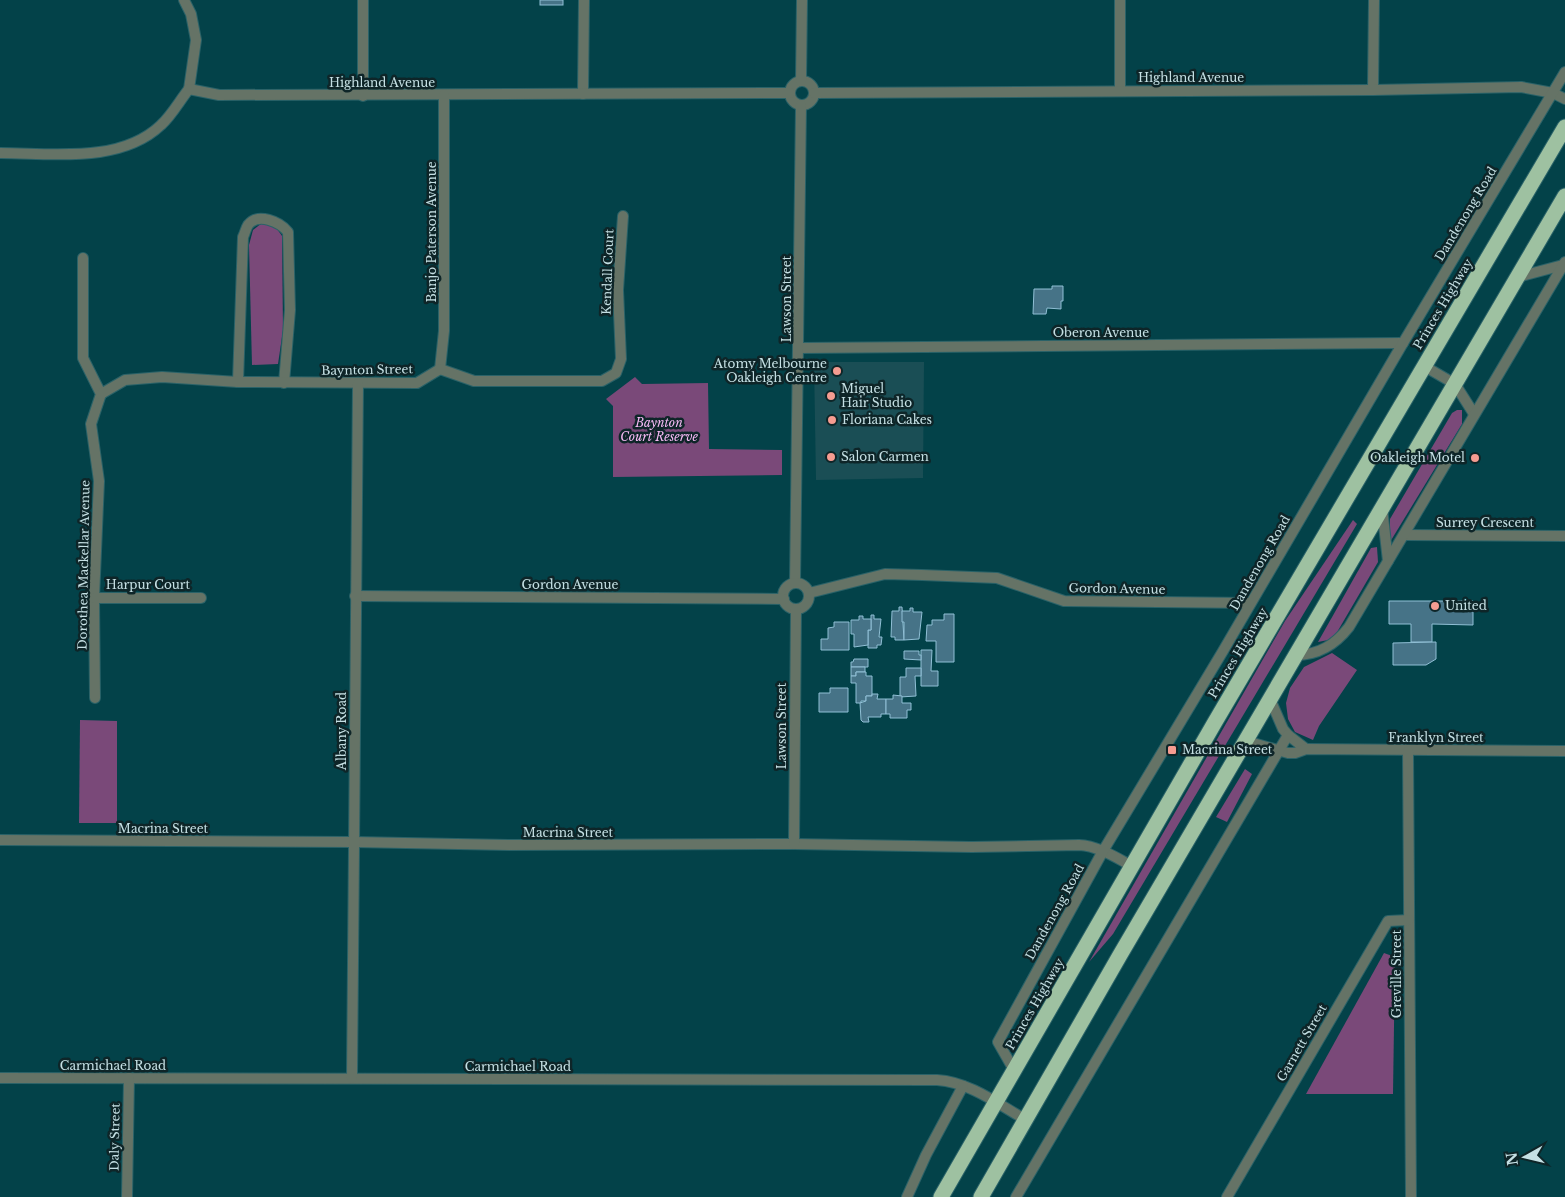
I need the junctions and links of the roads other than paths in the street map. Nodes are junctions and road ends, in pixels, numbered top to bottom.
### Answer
1 (184, 0) edge
2 (363, 0) edge
3 (584, 0) edge
4 (802, 0) edge
5 (1120, 0) edge
6 (1374, 0) edge
7 (1565, 72) edge
8 (801, 81) junction
9 (189, 89) junction
10 (1373, 90) junction
11 (1120, 91) junction
12 (790, 93) junction
13 (814, 93) junction
14 (1553, 93) junction
15 (583, 94) junction
16 (444, 95) junction
17 (363, 96) junction
18 (1565, 99) edge
19 (801, 105) junction
20 (1565, 127) edge
21 (0, 153) edge
22 (1565, 196) edge
23 (623, 216) dead end
24 (82, 258) dead end
25 (1564, 264) edge
26 (1518, 277) junction
27 (1403, 343) junction
28 (799, 348) junction
29 (1424, 366) junction
30 (440, 369) junction
31 (238, 382) junction
32 (284, 383) junction
33 (358, 384) junction
34 (1455, 384) junction
35 (101, 394) junction
36 (1474, 414) junction
37 (1382, 507) junction
38 (1404, 535) junction
39 (1565, 536) edge
40 (1388, 561) junction
41 (795, 583) junction
42 (809, 593) junction
43 (355, 596) junction
44 (94, 598) junction
45 (201, 598) dead end
46 (784, 599) junction
47 (1250, 603) junction
48 (796, 608) junction
49 (1296, 654) junction
50 (94, 698) dead end
51 (1270, 699) junction
52 (1288, 735) junction
53 (1246, 741) junction
54 (1306, 749) junction
55 (1278, 751) junction
56 (1408, 751) junction
57 (1565, 751) edge
58 (0, 840) edge
59 (354, 842) junction
60 (794, 844) junction
61 (1103, 851) junction
62 (1132, 866) junction
63 (1409, 920) junction
64 (1014, 1070) junction
65 (0, 1078) edge
66 (129, 1078) junction
67 (352, 1078) junction
68 (963, 1086) junction
69 (995, 1103) junction
70 (1026, 1120) junction
71 (127, 1197) edge
72 (907, 1197) edge
73 (941, 1197) edge
74 (982, 1197) edge
75 (1016, 1197) edge
76 (1227, 1197) edge
77 (1410, 1197) edge

1 - 9 street
2 - 17 street
3 - 15 street
4 - 8 street
5 - 11 street
6 - 10 street
7 - 14 street, Dandenong Road
8 - 12 street
8 - 13 street
9 - 17 street, Highland Avenue
9 - 21 street
10 - 11 street, Highland Avenue
10 - 14 street, Highland Avenue
11 - 13 street, Highland Avenue
12 - 15 street, Highland Avenue
12 - 19 street
13 - 19 street
14 - 18 street, Highland Avenue
14 - 27 street, Dandenong Road
15 - 16 street, Highland Avenue
16 - 17 street, Highland Avenue
16 - 30 street, Banjo Paterson Avenue
19 - 28 street, Lawson Street
20 - 29 highway, Princes Highway
22 - 26 highway
23 - 30 street, Kendall Court
24 - 35 street
25 - 26 street
25 - 36 street
26 - 34 highway
27 - 28 street, Oberon Avenue
27 - 47 street, Dandenong Road
28 - 41 street, Lawson Street
29 - 34 street
29 - 62 highway, Princes Highway
30 - 33 street, Baynton Street
31 - 32 street, Baynton Street
31 - 32 street
31 - 35 street, Baynton Street
32 - 33 street, Baynton Street
33 - 43 street, Albany Road
34 - 36 street
34 - 37 highway
35 - 44 street, Dorothea Mackellar Avenue
36 - 38 street
37 - 40 street
37 - 49 highway
38 - 39 street, Surrey Crescent
38 - 40 street
40 - 49 street
41 - 42 street
41 - 46 street
42 - 47 street, Gordon Avenue
42 - 48 street
43 - 46 street, Gordon Avenue
43 - 59 street, Albany Road
44 - 45 street, Harpur Court
44 - 50 street, Dorothea Mackellar Avenue
46 - 48 street
47 - 61 street, Dandenong Road
48 - 60 street, Lawson Street
49 - 51 highway
51 - 52 street
51 - 53 highway
52 - 54 street
52 - 55 street
53 - 55 street, Franklyn Street
53 - 70 highway
54 - 55 street, Franklyn Street
54 - 56 street, Franklyn Street
55 - 75 street
56 - 57 street, Franklyn Street
56 - 63 street, Greville Street
58 - 59 street, Macrina Street
59 - 60 street, Macrina Street
59 - 67 street, Albany Road
60 - 61 street, Macrina Street
61 - 62 street, Macrina Street
61 - 64 street, Dandenong Road
62 - 64 highway, Princes Highway
63 - 76 street, Garnett Street
63 - 77 street, Greville Street
64 - 69 highway, Princes Highway
65 - 66 street, Carmichael Road
66 - 67 street, Carmichael Road
66 - 71 street, Daly Street
67 - 68 street, Carmichael Road
68 - 69 street, Carmichael Road
68 - 72 street
69 - 70 street, Carmichael Road
69 - 73 highway, Princes Highway
70 - 74 highway

